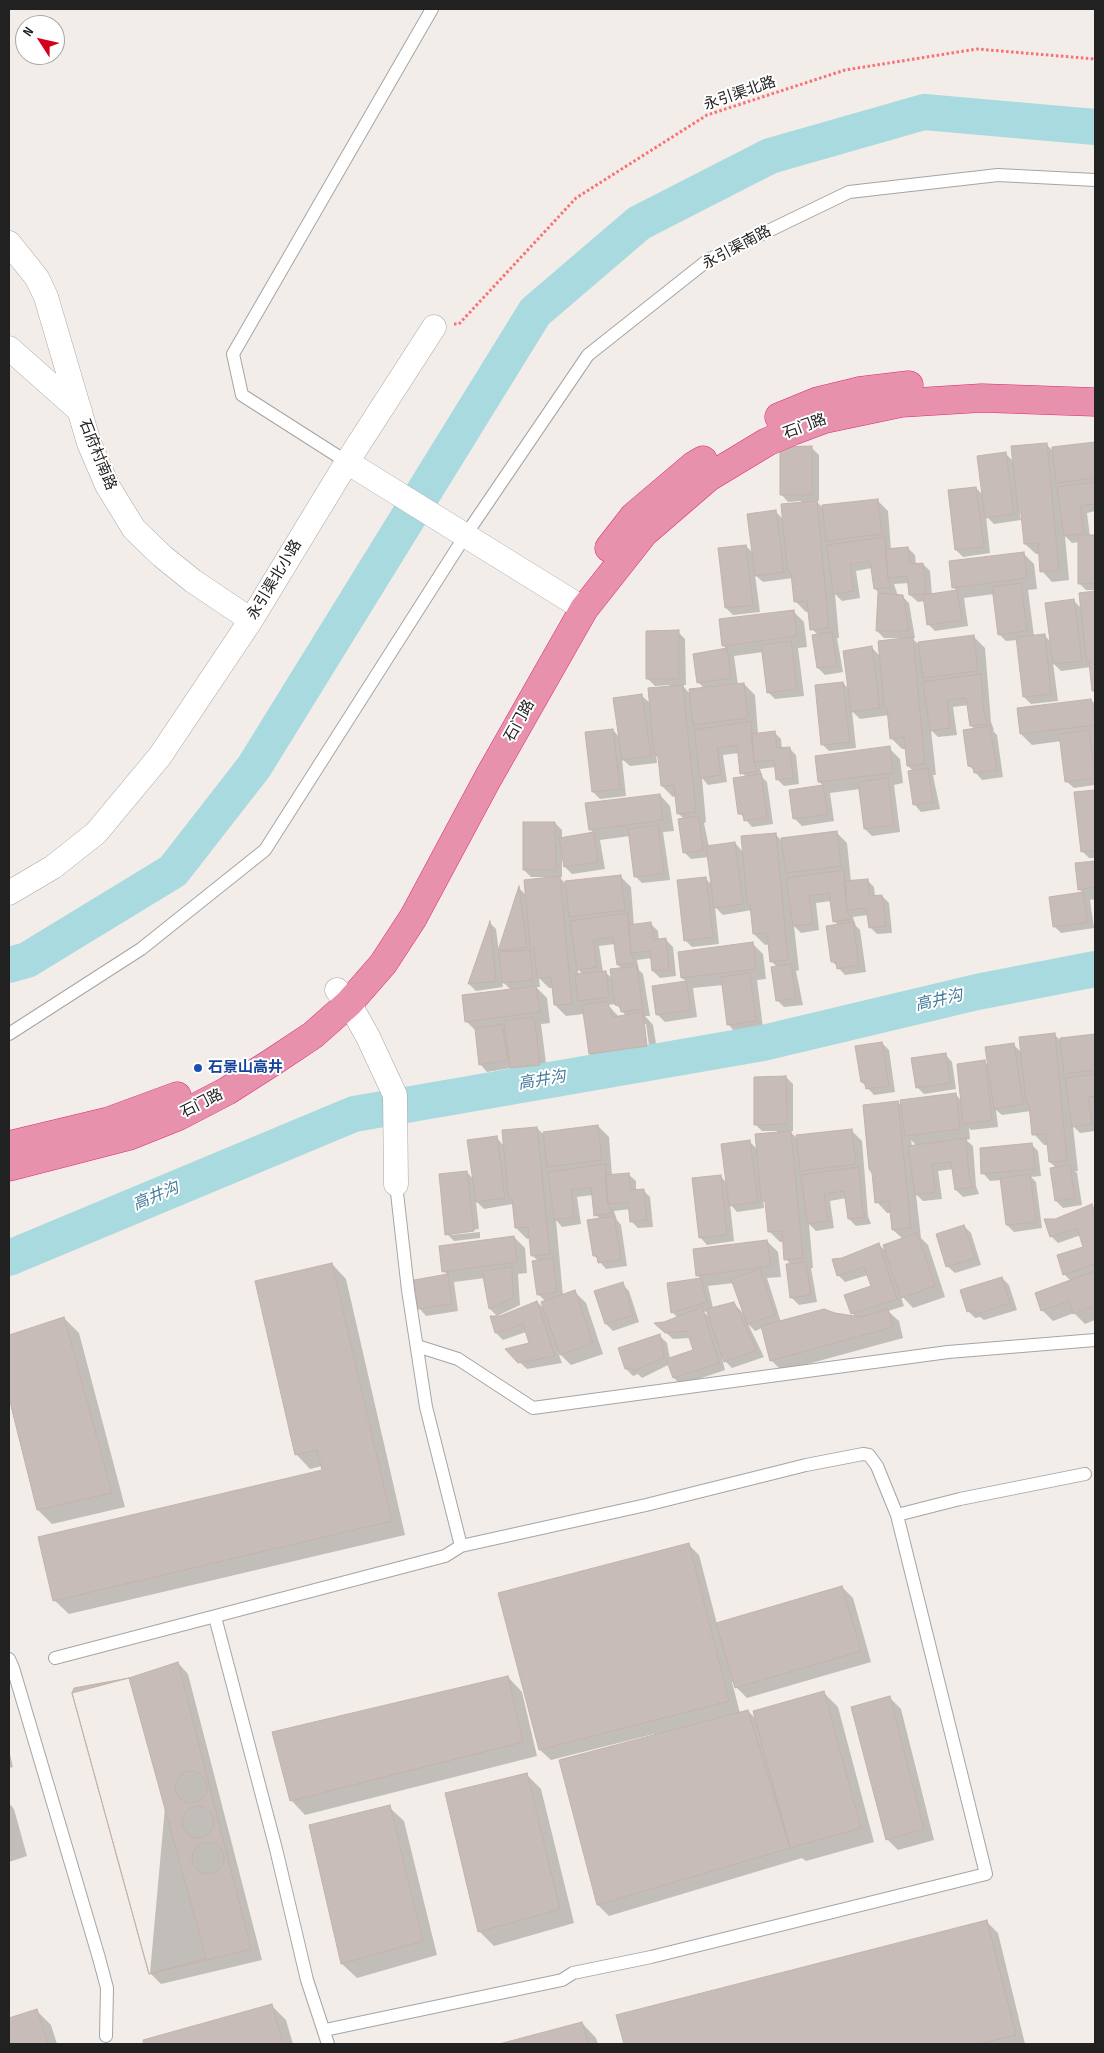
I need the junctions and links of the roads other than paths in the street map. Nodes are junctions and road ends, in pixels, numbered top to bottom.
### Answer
1 (432, 9) edge
2 (1095, 180) edge
3 (9, 243) edge
4 (434, 328) road end
5 (9, 348) edge
6 (1095, 384) edge
7 (1095, 402) edge
8 (80, 411) junction
9 (355, 466) junction
10 (464, 536) junction
11 (576, 604) junction
12 (251, 620) junction
13 (9, 893) edge
14 (343, 996) junction
15 (9, 1034) edge
16 (9, 1145) edge
17 (9, 1167) edge
18 (396, 1184) joint
19 (1095, 1340) edge
20 (417, 1346) junction
21 (1085, 1474) dead end
22 (897, 1515) junction
23 (461, 1546) junction
24 (215, 1617) junction
25 (55, 1658) dead end
26 (9, 1659) edge
27 (325, 2030) junction
28 (106, 2036) dead end
29 (328, 2044) edge

1 - 9 lane
2 - 10 lane, 永引渠南路
3 - 8 street, 石府村南路
4 - 9 street, 永引渠北小路
5 - 8 street
6 - 11 highway, 石门路
7 - 11 highway, 石门路
8 - 12 street, 石府村南路
9 - 10 street
9 - 12 street, 永引渠北小路
10 - 11 street
10 - 15 lane, 永引渠南路
11 - 14 highway, 石门路
12 - 13 street, 永引渠北小路
14 - 16 highway, 石门路
14 - 17 highway, 石门路
14 - 18 street
18 - 20 lane
19 - 20 lane
20 - 23 lane
21 - 22 lane
22 - 23 lane
22 - 27 lane
23 - 24 lane
24 - 25 lane
24 - 27 lane
26 - 28 lane
27 - 29 lane

